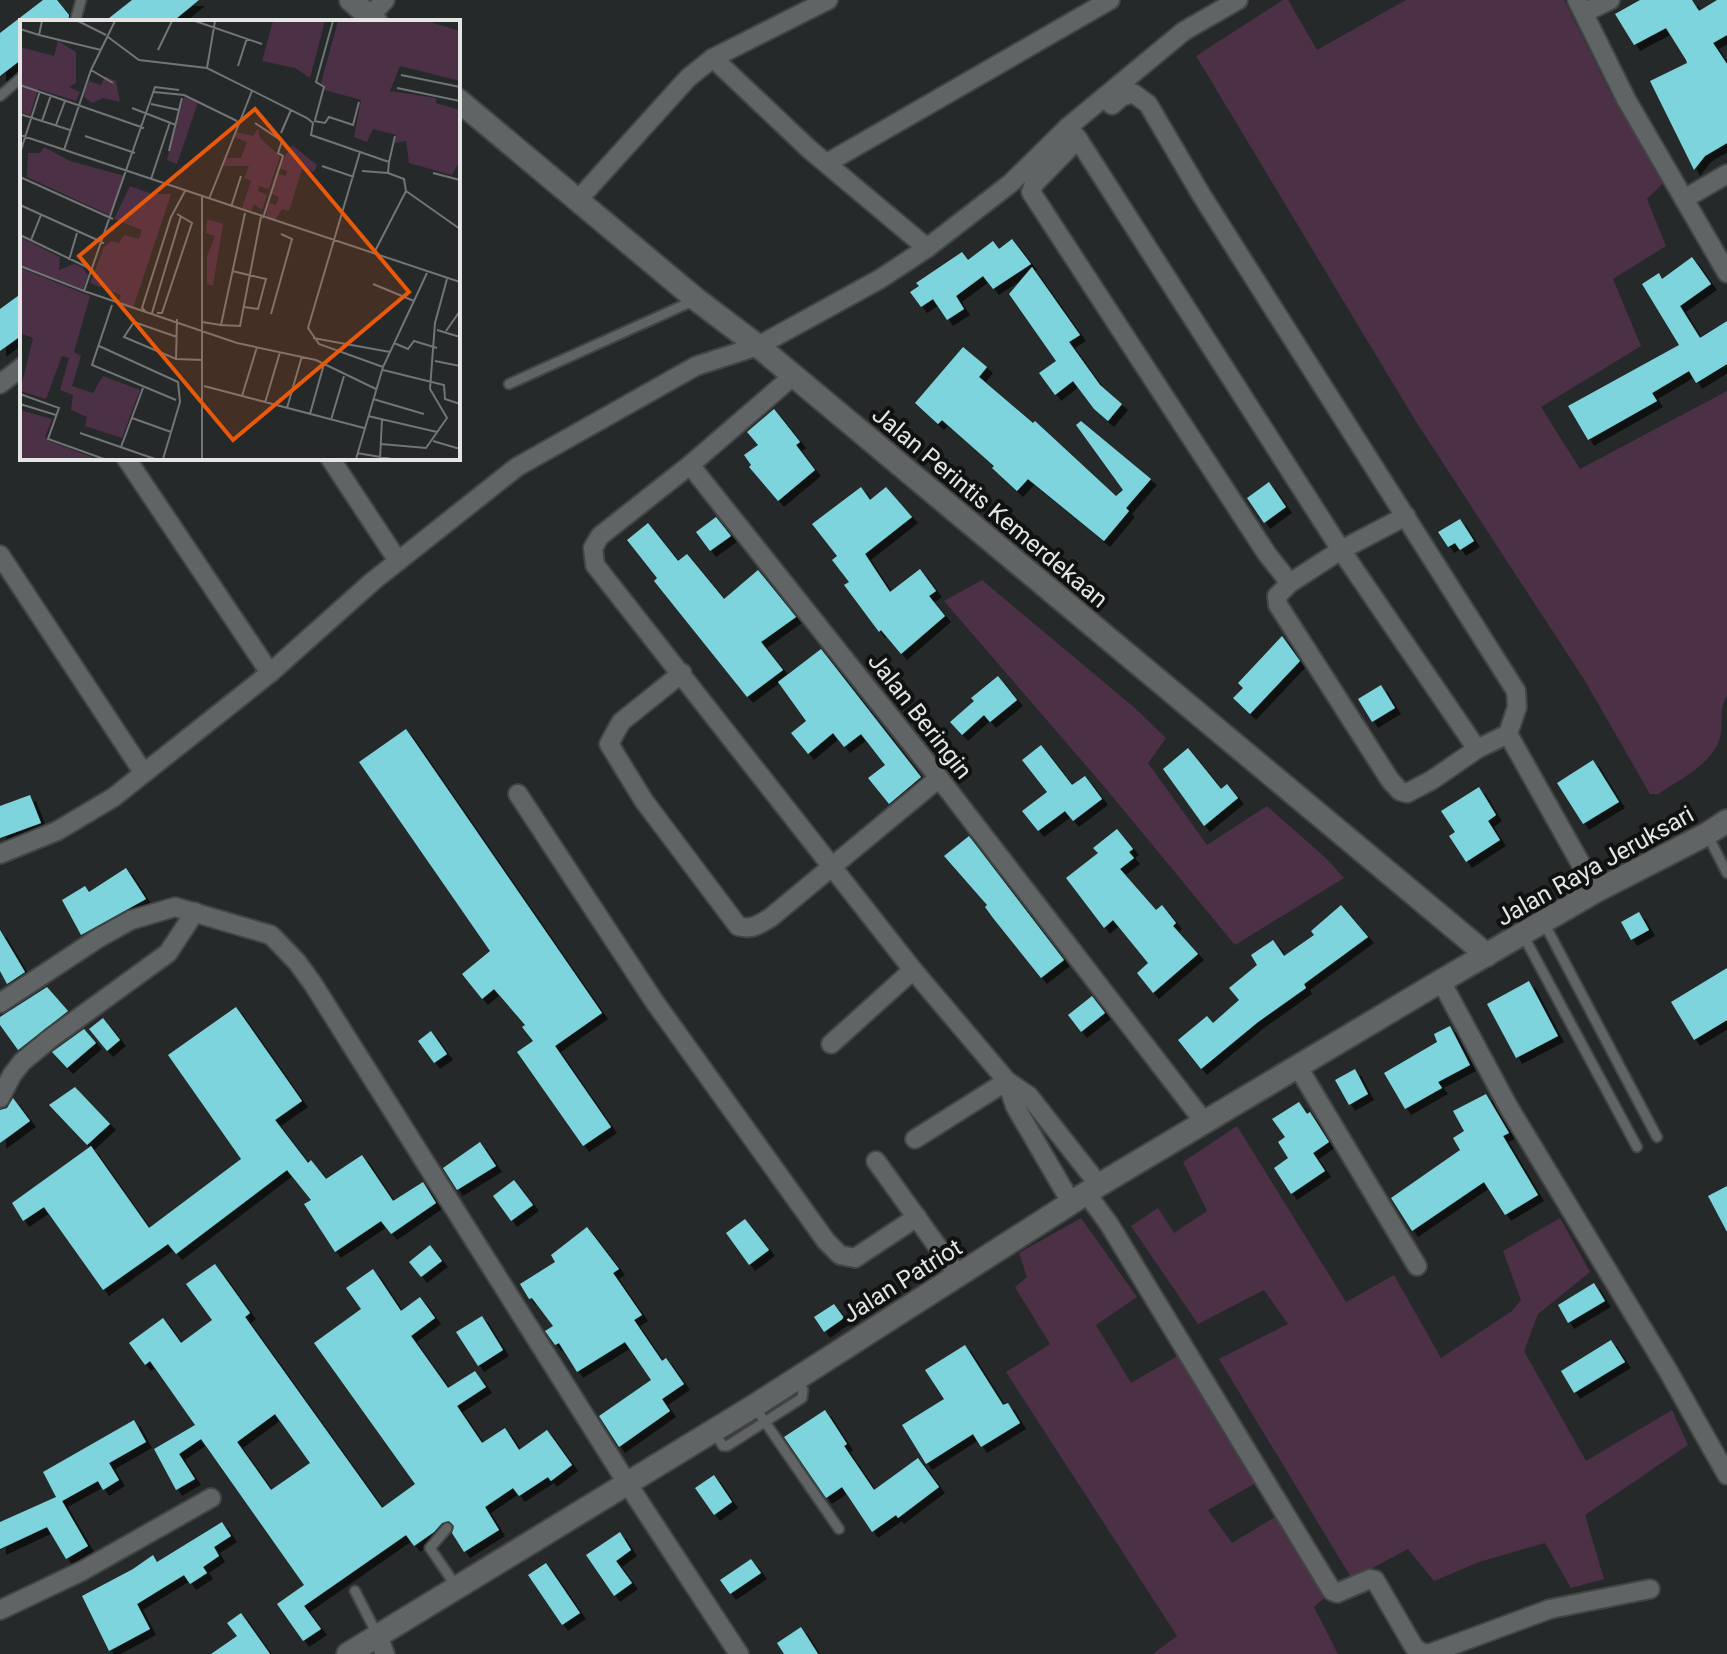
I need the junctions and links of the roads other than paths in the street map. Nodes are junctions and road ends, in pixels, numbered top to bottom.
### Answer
1 (81, 0) edge
2 (351, 0) edge
3 (828, 0) edge
4 (1110, 0) edge
5 (1238, 0) edge
6 (1610, 0) edge
7 (1581, 6) edge
8 (377, 13) edge
9 (76, 20) edge
10 (713, 58) junction
11 (20, 79) edge
12 (0, 96) edge
13 (460, 102) edge
14 (1073, 134) junction
15 (827, 163) junction
16 (1727, 174) edge
17 (1684, 199) junction
18 (577, 201) junction
19 (927, 248) junction
20 (1727, 273) edge
21 (697, 300) junction
22 (758, 346) junction
23 (20, 369) edge
24 (793, 376) junction
25 (0, 384) edge
26 (509, 384) dead end
27 (127, 460) edge
28 (331, 460) edge
29 (690, 465) junction
30 (1406, 516) junction
31 (1341, 550) junction
32 (0, 555) edge
33 (398, 561) junction
34 (1290, 583) junction
35 (270, 673) junction
36 (682, 673) junction
37 (1508, 734) junction
38 (1477, 749) junction
39 (143, 772) junction
40 (939, 778) junction
41 (518, 794) dead end
42 (1727, 821) edge
43 (1707, 834) junction
44 (0, 854) edge
45 (831, 869) junction
46 (1727, 873) edge
47 (1596, 891) junction
48 (195, 912) junction
49 (1544, 923) junction
50 (1523, 935) junction
51 (1487, 955) junction
52 (913, 970) junction
53 (1441, 981) junction
54 (0, 1003) edge
55 (831, 1044) dead end
56 (1298, 1067) junction
57 (1007, 1081) junction
58 (0, 1098) edge
59 (1199, 1115) junction
60 (1657, 1137) dead end
61 (915, 1139) dead end
62 (1637, 1147) dead end
63 (876, 1161) dead end
64 (1083, 1190) junction
65 (917, 1217) junction
66 (1417, 1266) dead end
67 (955, 1270) junction
68 (760, 1414) junction
69 (1727, 1475) edge
70 (627, 1483) junction
71 (211, 1498) dead end
72 (447, 1528) dead end
73 (839, 1529) dead end
74 (453, 1581) junction
75 (1650, 1589) dead end
76 (355, 1591) dead end
77 (0, 1610) edge
78 (377, 1635) edge
79 (348, 1654) edge
80 (739, 1654) edge

1 - 9 lane
2 - 8 street
3 - 10 street
4 - 15 street
5 - 14 street
6 - 7 street
7 - 17 street
10 - 15 street
10 - 18 street
11 - 12 lane
13 - 18 street, Jalan Perintis Kemerdekaan
14 - 19 street
14 - 30 street
14 - 31 street
14 - 34 street
15 - 19 street
16 - 17 street
17 - 20 street
18 - 21 street, Jalan Perintis Kemerdekaan
19 - 22 street
21 - 22 street, Jalan Perintis Kemerdekaan
21 - 26 lane
22 - 24 street, Jalan Perintis Kemerdekaan
22 - 33 street
23 - 25 street
24 - 29 street
24 - 51 street, Jalan Perintis Kemerdekaan
27 - 35 street
28 - 33 street
29 - 36 street
29 - 40 street, Jalan Beringin
30 - 31 street
30 - 37 street
31 - 34 street
31 - 38 street
32 - 39 street
33 - 35 street
34 - 38 street
35 - 39 street
36 - 45 street
36 - 45 street
37 - 38 street
37 - 47 street
39 - 44 street
40 - 45 street
40 - 59 street, Jalan Beringin
41 - 65 street
42 - 43 street, Jalan Raya Jeruksari
43 - 46 lane
43 - 47 street, Jalan Raya Jeruksari
45 - 52 street
47 - 49 street, Jalan Raya Jeruksari
48 - 54 street
48 - 58 street
48 - 70 street
49 - 50 street, Jalan Raya Jeruksari
49 - 60 lane
50 - 51 street, Jalan Raya Jeruksari
50 - 62 lane
51 - 53 street, Jalan Patriot
52 - 55 street
52 - 57 street
53 - 56 street, Jalan Patriot
53 - 69 street
56 - 59 street, Jalan Patriot
56 - 66 street
57 - 61 street
57 - 64 street
57 - 64 street
59 - 64 street, Jalan Patriot
63 - 65 street
64 - 67 street, Jalan Patriot
64 - 75 street
65 - 67 street
67 - 68 street, Jalan Patriot
68 - 70 street, Jalan Patriot
68 - 73 lane
70 - 74 street, Jalan Patriot
70 - 80 street
71 - 77 street
72 - 74 lane
74 - 78 street, Jalan Patriot
76 - 78 lane
78 - 79 street, Jalan Patriot

